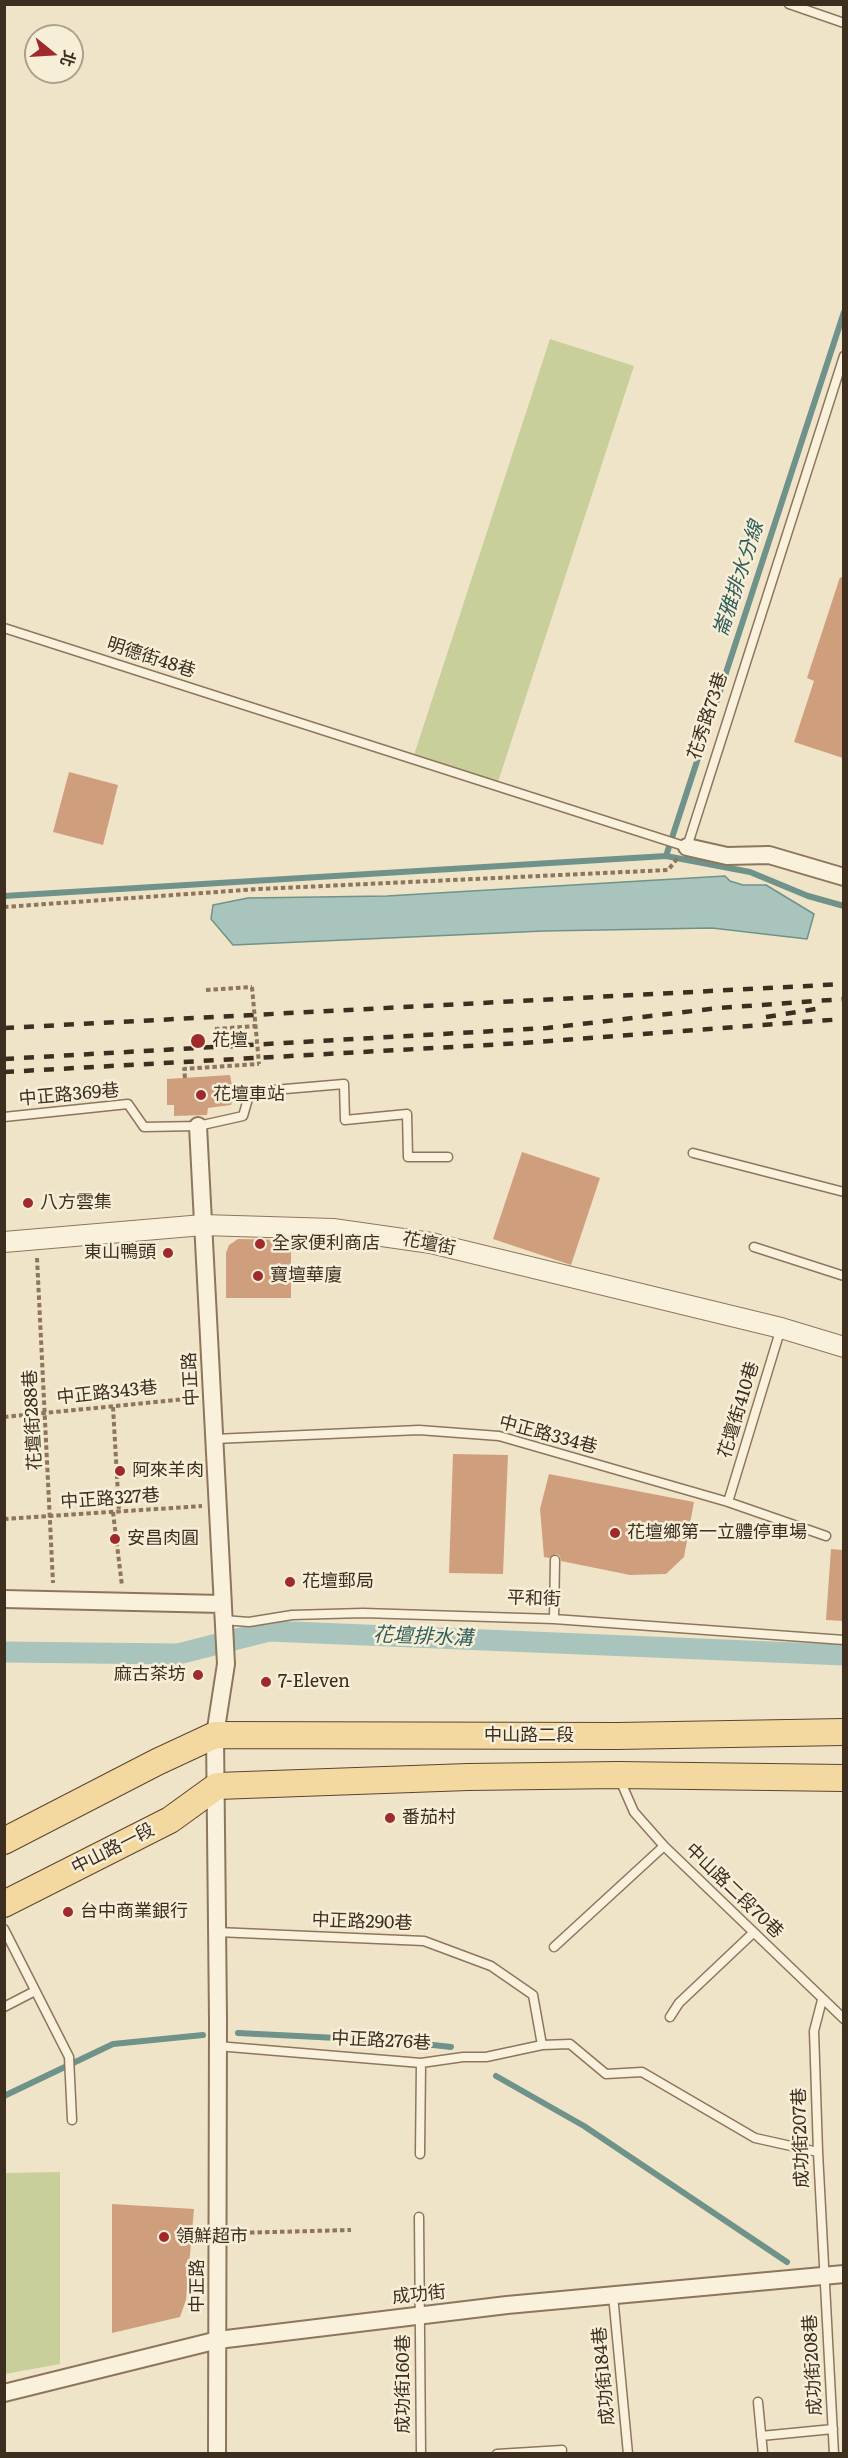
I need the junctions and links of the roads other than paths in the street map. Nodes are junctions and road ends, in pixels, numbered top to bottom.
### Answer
1 (789, 4) edge
2 (843, 23) edge
3 (843, 356) edge
4 (4, 628) edge
5 (687, 847) junction
6 (843, 877) edge
7 (4, 1117) edge
8 (198, 1126) junction
9 (693, 1153) dead end
10 (448, 1157) dead end
11 (843, 1192) edge
12 (203, 1225) junction
13 (4, 1242) edge
14 (754, 1247) dead end
15 (843, 1276) edge
16 (781, 1328) junction
17 (843, 1347) edge
18 (214, 1439) junction
19 (728, 1502) junction
20 (826, 1536) dead end
21 (555, 1560) dead end
22 (4, 1599) edge
23 (223, 1618) junction
24 (554, 1619) junction
25 (843, 1640) edge
26 (843, 1732) edge
27 (215, 1735) junction
28 (618, 1775) junction
29 (843, 1778) edge
30 (217, 1786) junction
31 (4, 1841) edge
32 (664, 1846) junction
33 (4, 1904) edge
34 (4, 1929) edge
35 (217, 1932) junction
36 (753, 1933) junction
37 (554, 1947) dead end
38 (35, 1991) junction
39 (822, 2000) junction
40 (4, 2007) edge
41 (670, 2017) dead end
42 (843, 2019) edge
43 (542, 2045) junction
44 (218, 2046) junction
45 (421, 2062) junction
46 (72, 2120) dead end
47 (818, 2152) junction
48 (420, 2154) dead end
49 (419, 2217) dead end
50 (843, 2274) edge
51 (825, 2275) junction
52 (613, 2295) junction
53 (421, 2315) junction
54 (218, 2340) junction
55 (4, 2393) edge
56 (758, 2402) dead end
57 (833, 2429) junction
58 (762, 2436) junction
59 (562, 2450) dead end
60 (217, 2454) edge
61 (421, 2454) edge
62 (497, 2454) edge
63 (628, 2454) edge
64 (763, 2454) edge
65 (834, 2454) edge

1 - 2 lane
3 - 5 lane, 花秀路73巷
4 - 5 lane, 明德街48巷
5 - 6 street
7 - 8 lane, 中正路369巷
8 - 10 lane
8 - 12 street, 中正路
9 - 11 lane
12 - 13 street, 花壇街
12 - 16 street, 花壇街
12 - 18 street, 中正路
14 - 15 lane
16 - 17 street, 花壇街
16 - 19 lane, 花壇街410巷
18 - 19 lane, 中正路334巷
18 - 23 street, 中正路
19 - 20 lane, 中正路334巷
21 - 24 lane
22 - 23 street, 平和街
23 - 24 lane, 平和街
23 - 27 street, 中正路
24 - 25 lane, 平和街
26 - 27 main road, 中山路二段
27 - 30 street
27 - 31 main road
28 - 29 main road
28 - 30 main road
28 - 32 lane, 中山路二段70巷
30 - 33 main road, 中山路一段
30 - 35 street
32 - 36 lane, 中山路二段70巷
32 - 37 lane
34 - 38 lane
35 - 43 lane, 中正路290巷
35 - 44 street, 中正路
36 - 39 lane, 中山路二段70巷
36 - 41 lane
38 - 40 lane
38 - 46 lane
39 - 42 lane, 中山路二段70巷
39 - 47 lane, 成功街207巷
43 - 45 lane, 中正路276巷
43 - 47 lane
44 - 45 lane, 中正路276巷
44 - 54 street, 中正路
45 - 48 lane
47 - 51 lane, 成功街207巷
49 - 53 lane, 成功街160巷
50 - 51 street, 成功街
51 - 52 street, 成功街
51 - 57 lane, 成功街208巷
52 - 53 street, 成功街
52 - 63 lane, 成功街184巷
53 - 54 street, 成功街
53 - 61 lane, 成功街160巷
54 - 55 street, 成功街
54 - 60 street, 中正路
56 - 58 lane
57 - 58 lane
57 - 65 lane, 成功街208巷
58 - 64 lane
59 - 62 lane

